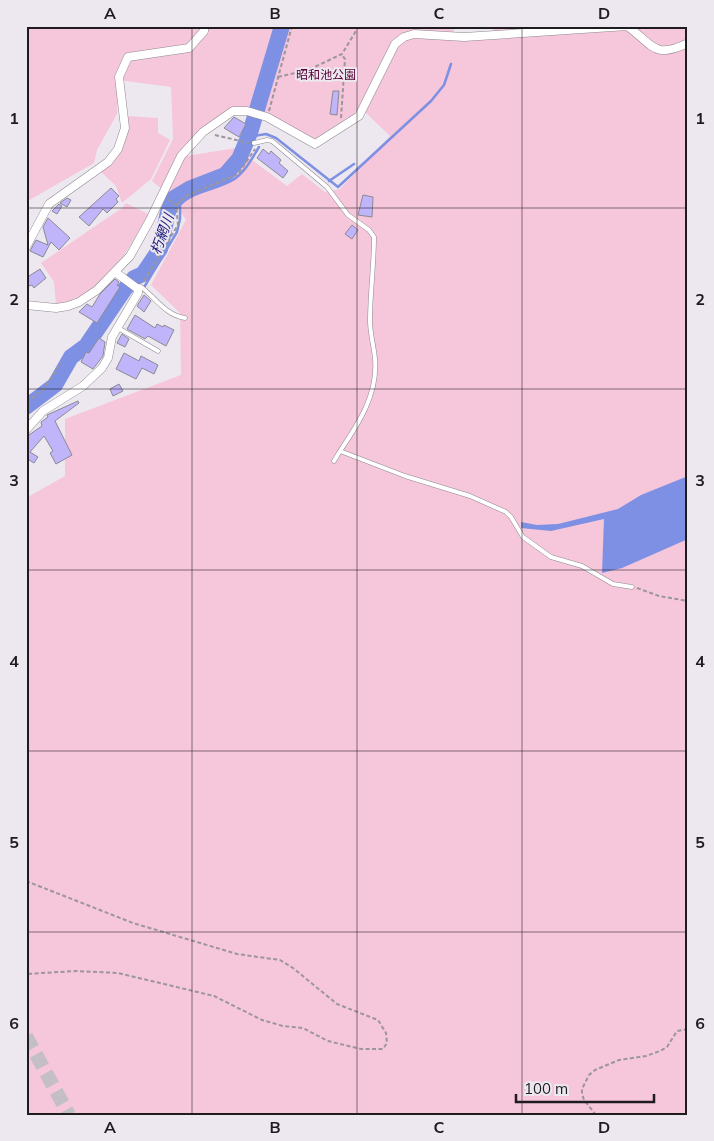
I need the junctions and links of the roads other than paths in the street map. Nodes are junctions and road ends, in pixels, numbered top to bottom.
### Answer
1 (204, 26) edge
2 (688, 43) edge
3 (255, 143) road end
4 (26, 247) edge
5 (115, 272) junction
6 (137, 286) junction
7 (26, 305) edge
8 (185, 318) dead end
9 (119, 329) junction
10 (158, 351) dead end
11 (26, 430) edge
12 (340, 450) junction
13 (334, 461) dead end
14 (632, 587) road end

1 - 4 street
2 - 5 street
3 - 12 lane
5 - 6 street
5 - 7 street
6 - 8 lane
6 - 9 street
9 - 10 lane
9 - 11 street
12 - 13 lane
12 - 14 lane

